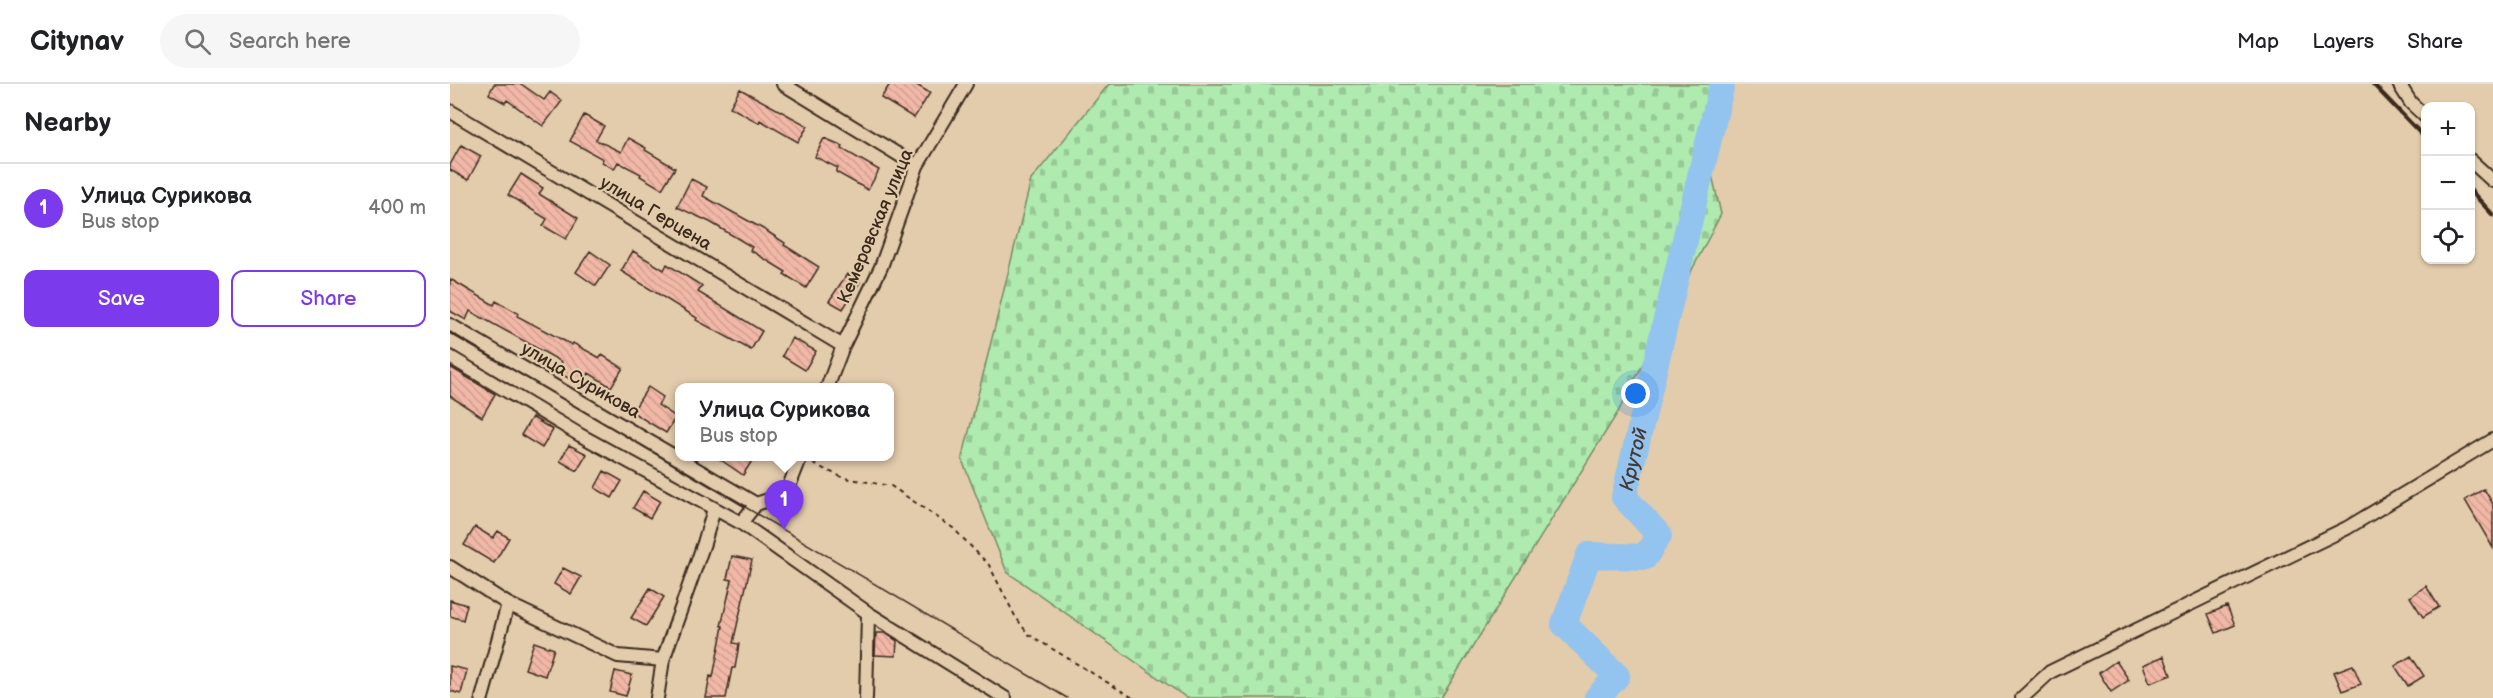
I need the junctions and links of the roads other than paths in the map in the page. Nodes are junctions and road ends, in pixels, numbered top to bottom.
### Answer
1 (783, 84) edge
2 (966, 84) edge
3 (2399, 84) edge
4 (450, 111) edge
5 (2421, 112) edge
6 (917, 165) junction
7 (2475, 165) edge
8 (2493, 181) edge
9 (450, 325) edge
10 (843, 346) junction
11 (450, 357) edge
12 (829, 383) edge
13 (2493, 440) edge
14 (675, 457) edge
15 (682, 461) edge
16 (799, 461) edge
17 (756, 504) junction
18 (714, 509) junction
19 (741, 523) junction
20 (450, 567) edge
21 (508, 604) junction
22 (868, 613) junction
23 (663, 660) junction
24 (482, 698) edge
25 (657, 698) edge
26 (866, 698) edge
27 (1005, 698) edge
28 (2022, 698) edge

1 - 6 street
2 - 6 street, Кемеровская улица
3 - 5 street
4 - 10 street, улица Герцена
6 - 10 street, Кемеровская улица
7 - 8 street
9 - 14 street, улица Сурикова
10 - 12 street, Кемеровская улица
11 - 18 street
13 - 28 street
15 - 17 street, улица Сурикова
16 - 17 street
17 - 19 street
18 - 19 street
18 - 23 street
19 - 22 street
20 - 21 street
21 - 23 street
21 - 24 street
22 - 26 street
22 - 27 street
23 - 25 street

